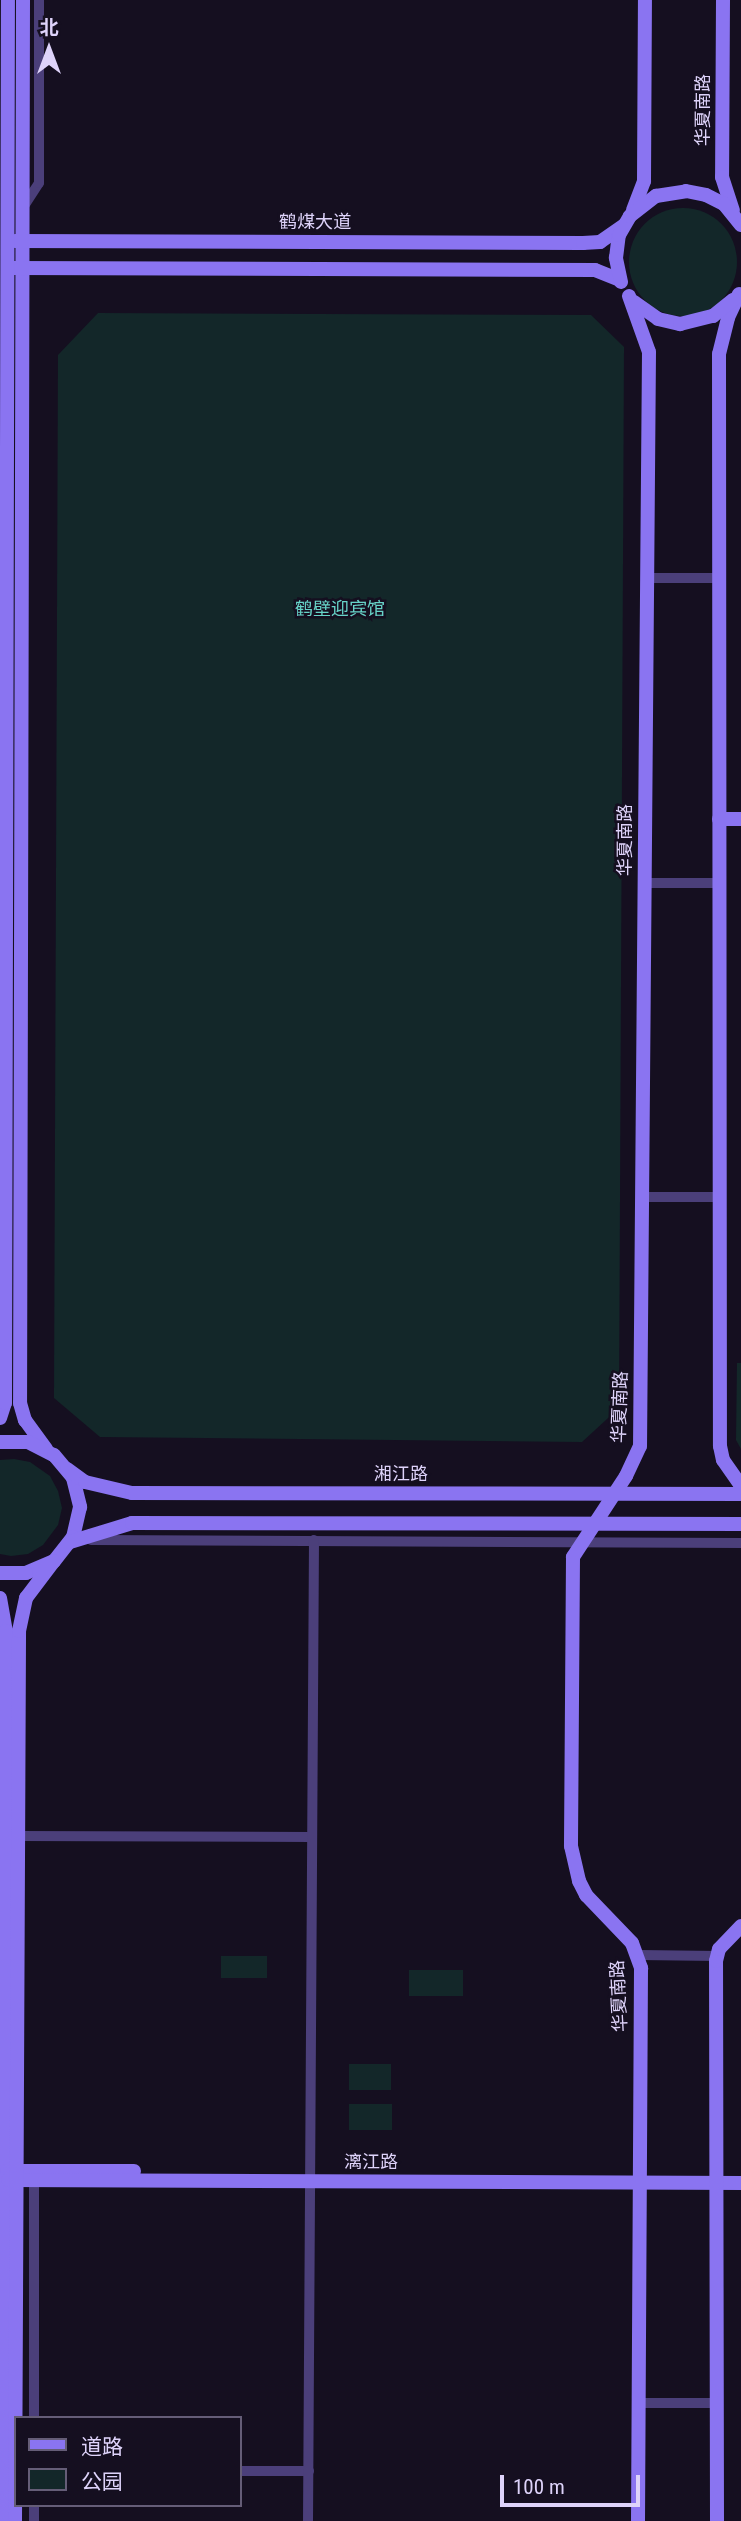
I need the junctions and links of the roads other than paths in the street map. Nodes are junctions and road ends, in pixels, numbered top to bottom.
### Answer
1 (8, 0) edge
2 (23, 0) edge
3 (39, 0) edge
4 (645, 0) edge
5 (723, 0) edge
6 (10, 206) edge
7 (627, 220) junction
8 (739, 221) edge
9 (4, 225) edge
10 (10, 241) edge
11 (9, 268) edge
12 (620, 280) junction
13 (3, 286) edge
14 (740, 291) edge
15 (629, 296) junction
16 (647, 578) junction
17 (719, 578) junction
18 (741, 810) edge
19 (2, 813) edge
20 (719, 814) junction
21 (741, 819) edge
22 (644, 883) junction
23 (719, 883) junction
24 (642, 1197) junction
25 (720, 1197) junction
26 (0, 1418) edge
27 (0, 1442) edge
28 (46, 1449) junction
29 (67, 1469) junction
30 (739, 1480) edge
31 (614, 1494) junction
32 (741, 1494) edge
33 (592, 1524) junction
34 (741, 1524) edge
35 (314, 1540) junction
36 (70, 1542) junction
37 (580, 1542) junction
38 (741, 1543) edge
39 (54, 1560) junction
40 (0, 1573) edge
41 (0, 1598) edge
42 (18, 1836) junction
43 (312, 1837) junction
44 (741, 1926) edge
45 (639, 1955) junction
46 (718, 1956) junction
47 (741, 2174) edge
48 (7, 2175) edge
49 (310, 2176) junction
50 (640, 2178) junction
51 (716, 2178) junction
52 (34, 2180) junction
53 (741, 2183) edge
54 (639, 2403) junction
55 (717, 2403) junction
56 (34, 2416) edge
57 (242, 2471) edge
58 (309, 2471) junction
59 (14, 2478) edge
60 (2, 2521) edge
61 (308, 2521) edge
62 (638, 2521) edge
63 (717, 2521) edge

1 - 6 main road
2 - 6 main road
3 - 6 street
4 - 7 main road
5 - 8 main road, 华夏南路
6 - 9 main road
6 - 10 main road
7 - 8 main road, 鹤煤大道
7 - 10 main road, 鹤煤大道
7 - 12 main road
9 - 10 main road
10 - 11 main road
11 - 12 main road
11 - 13 main road
11 - 28 main road
12 - 15 main road
13 - 19 main road
14 - 15 main road
14 - 17 main road
15 - 16 main road, 华夏南路
16 - 17 street
16 - 22 main road, 华夏南路
17 - 20 main road
18 - 20 main road
19 - 26 main road
20 - 21 main road
20 - 23 main road
22 - 23 street
22 - 24 main road, 华夏南路
23 - 25 main road
24 - 25 street
24 - 31 main road, 华夏南路
25 - 30 main road
27 - 28 main road
28 - 29 main road
29 - 31 main road, 湘江路
29 - 36 main road
31 - 32 main road, 湘江路
31 - 33 main road, 华夏南路
33 - 34 main road
33 - 36 main road
33 - 37 main road, 华夏南路
35 - 36 street
35 - 37 street
35 - 43 street
36 - 39 main road
37 - 38 street
37 - 45 main road, 华夏南路
39 - 40 main road
39 - 42 main road
41 - 48 main road
42 - 43 street
42 - 48 main road
43 - 49 street
44 - 46 main road
45 - 46 street
45 - 50 main road, 华夏南路
46 - 51 main road
47 - 51 main road, 漓江路
48 - 49 main road, 漓江路
48 - 52 main road, 漓江路
48 - 59 main road
48 - 60 main road
49 - 50 main road, 漓江路
49 - 52 main road, 漓江路
49 - 58 street
50 - 51 main road, 漓江路
50 - 54 main road, 华夏南路
51 - 53 main road, 漓江路
51 - 55 main road
52 - 56 street
54 - 55 street
54 - 62 main road, 华夏南路
55 - 63 main road
57 - 58 street
58 - 61 street

